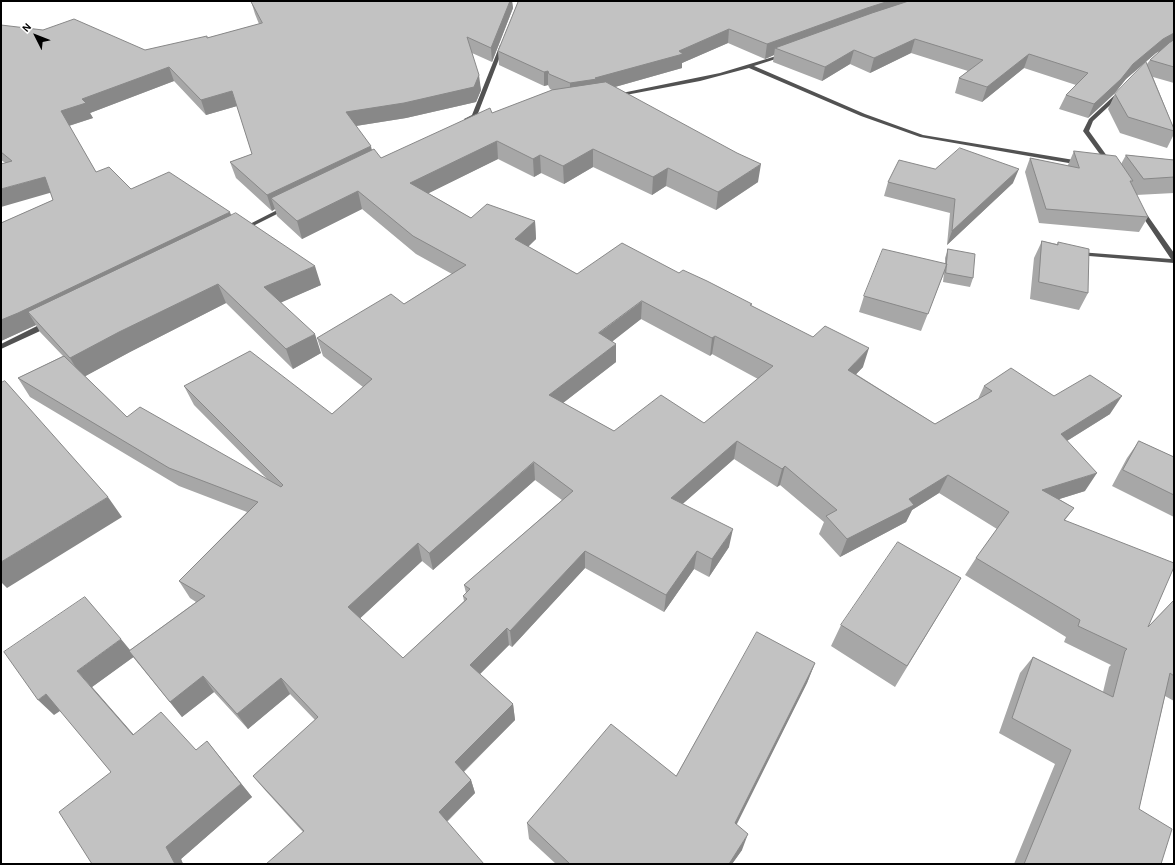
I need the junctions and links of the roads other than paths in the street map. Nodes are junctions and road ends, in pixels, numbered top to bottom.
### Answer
1 (504, 43) edge
2 (785, 54) edge
3 (751, 67) junction
4 (1121, 91) edge
5 (608, 96) edge
6 (481, 115) edge
7 (474, 116) junction
8 (460, 123) edge
9 (1090, 164) edge
10 (1105, 167) edge
11 (295, 203) edge
12 (1139, 207) edge
13 (238, 232) edge
14 (1073, 254) edge
15 (1174, 259) edge
16 (51, 323) edge
17 (1, 347) edge

1 - 7 street
2 - 3 street
3 - 5 street
3 - 9 street
4 - 10 street
6 - 7 street
7 - 8 street
11 - 13 street
12 - 15 street
14 - 15 street
16 - 17 street

